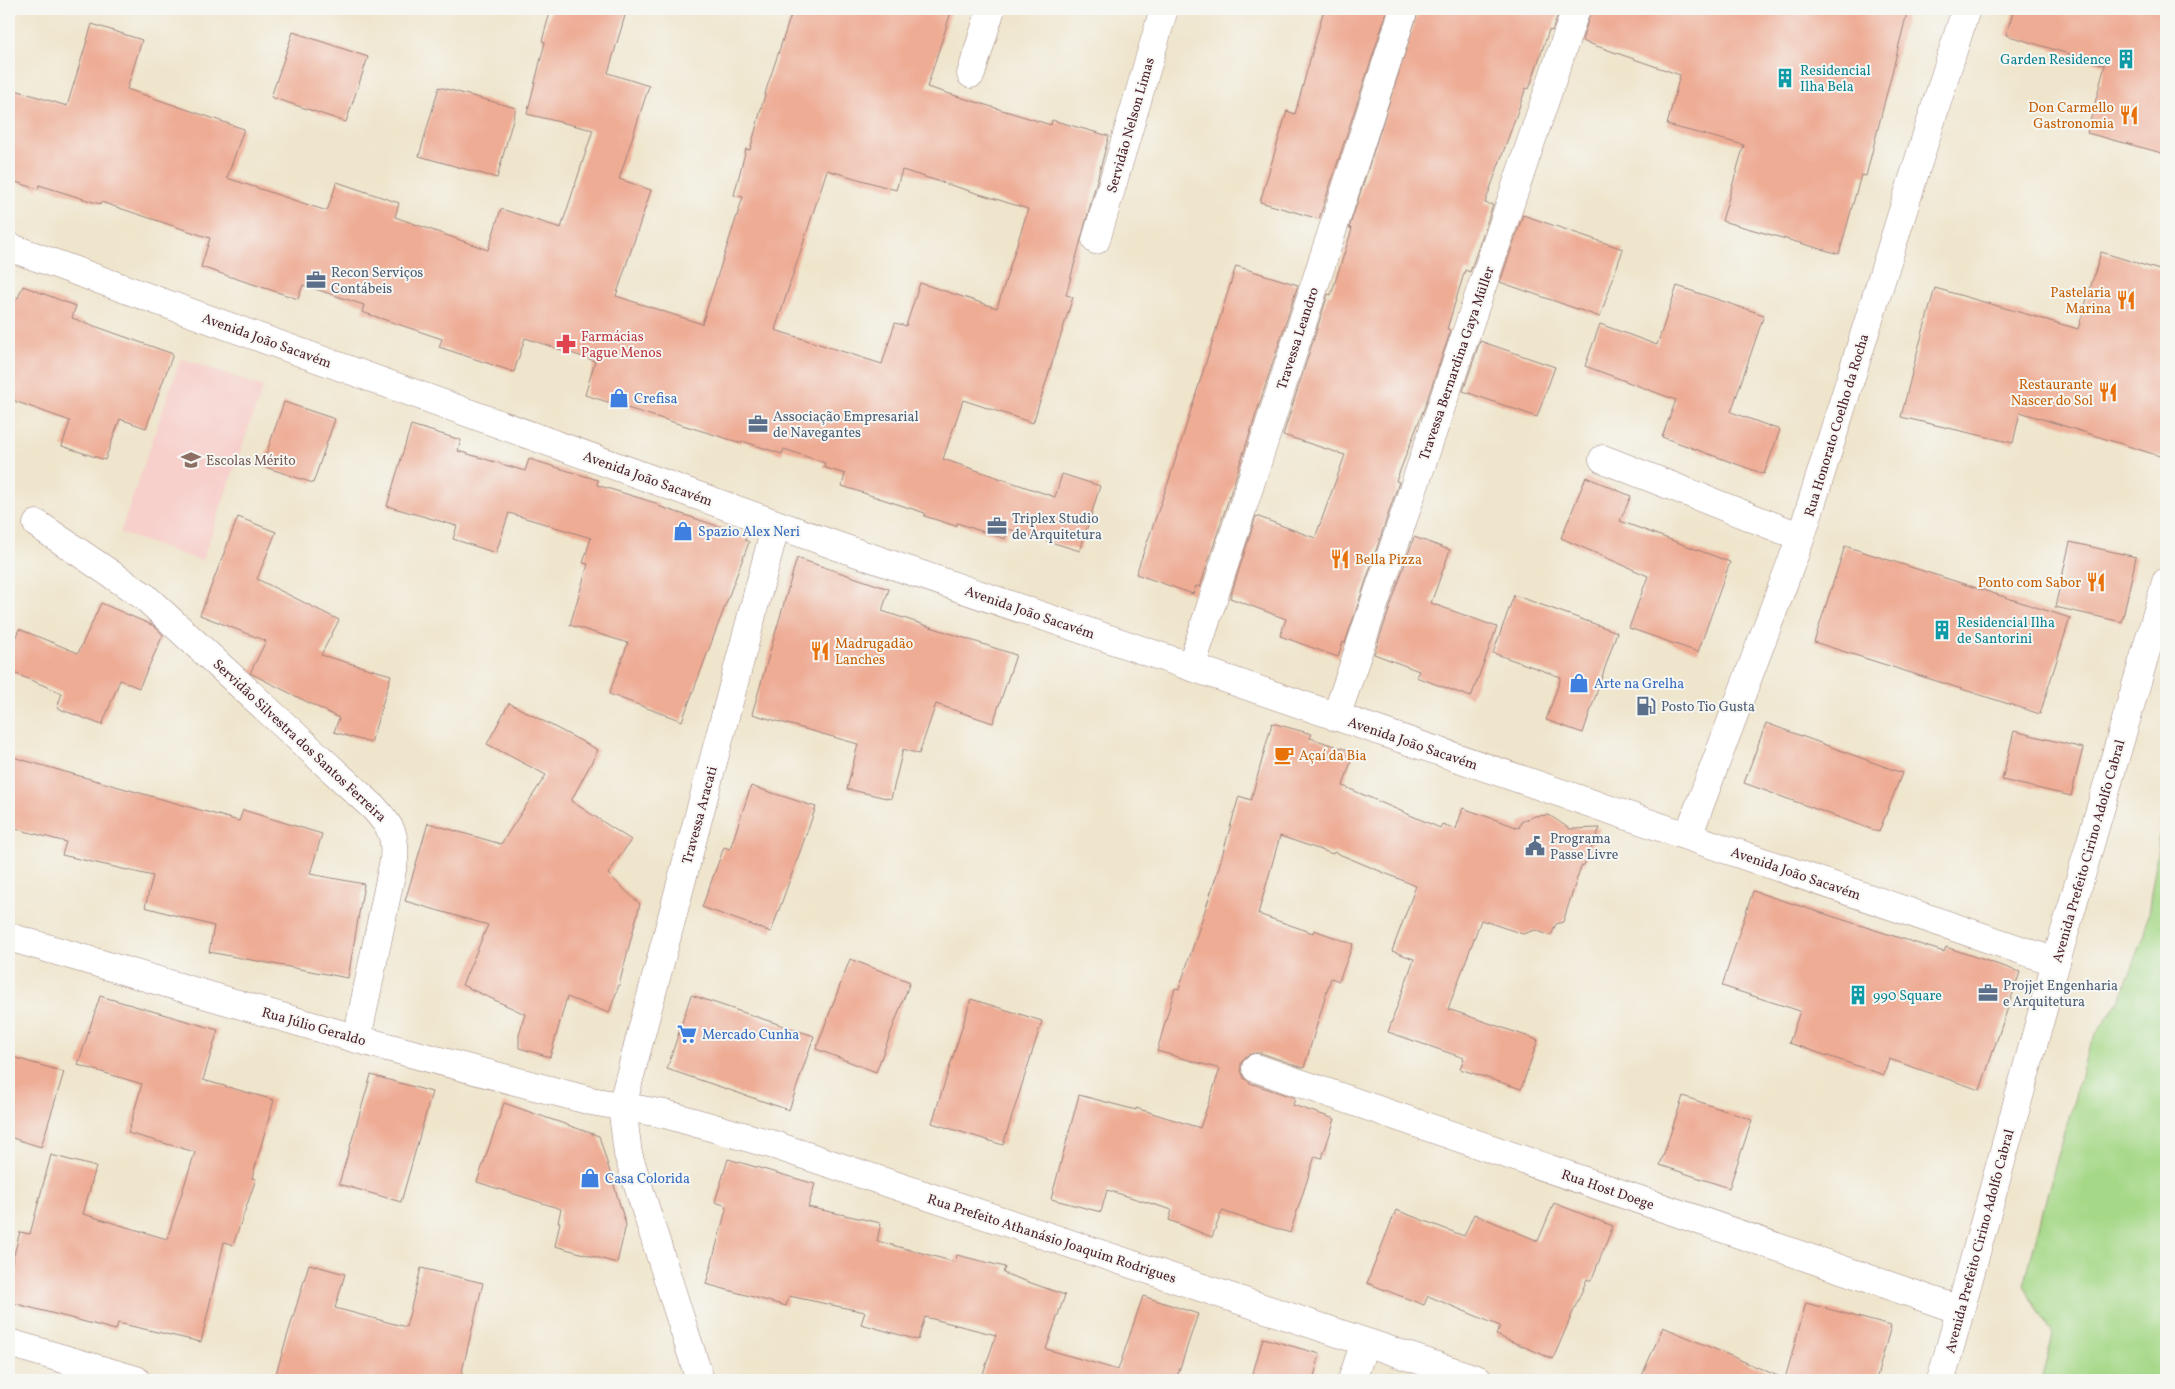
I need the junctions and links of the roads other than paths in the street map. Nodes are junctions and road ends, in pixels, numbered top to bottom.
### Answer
1 (991, 9) edge
2 (1164, 9) edge
3 (1404, 9) edge
4 (1576, 9) edge
5 (1966, 9) edge
6 (971, 74) dead end
7 (1096, 240) dead end
8 (9, 247) edge
9 (1603, 459) dead end
10 (37, 524) dead end
11 (776, 524) junction
12 (1801, 537) junction
13 (2166, 582) edge
14 (1191, 667) junction
15 (1336, 717) junction
16 (1688, 836) junction
17 (9, 937) edge
18 (2056, 962) junction
19 (357, 1039) junction
20 (1256, 1068) dead end
21 (622, 1106) junction
22 (1960, 1310) junction
23 (1365, 1342) junction
24 (9, 1343) edge
25 (136, 1380) edge
26 (700, 1380) edge
27 (1352, 1380) edge
28 (1479, 1380) edge
29 (1941, 1380) edge

1 - 6 street
2 - 7 street, Servidão Nelson Limas
3 - 14 street, Travessa Leandro
4 - 15 street, Travessa Bernardina Gaya Müller
5 - 12 street, Rua Honorato Coelho da Rocha
8 - 11 street, Avenida João Sacavém
9 - 12 street
10 - 19 street, Servidão Silvestra dos Santos Ferreira
11 - 14 street, Avenida João Sacavém
11 - 21 street, Travessa Aracati
12 - 16 street, Rua Honorato Coelho da Rocha
13 - 18 street, Avenida Prefeito Cirino Adolfo Cabral
14 - 15 street, Avenida João Sacavém
15 - 16 street, Avenida João Sacavém
16 - 18 street, Avenida João Sacavém
17 - 19 street, Rua Júlio Geraldo
18 - 22 street, Avenida Prefeito Cirino Adolfo Cabral
19 - 21 street, Rua Júlio Geraldo
20 - 22 street, Rua Host Doege
21 - 23 street, Rua Prefeito Athanásio Joaquim Rodrigues
21 - 26 street
22 - 29 street, Avenida Prefeito Cirino Adolfo Cabral
23 - 27 street
23 - 28 street, Rua Prefeito Athanásio Joaquim Rodrigues
24 - 25 street

